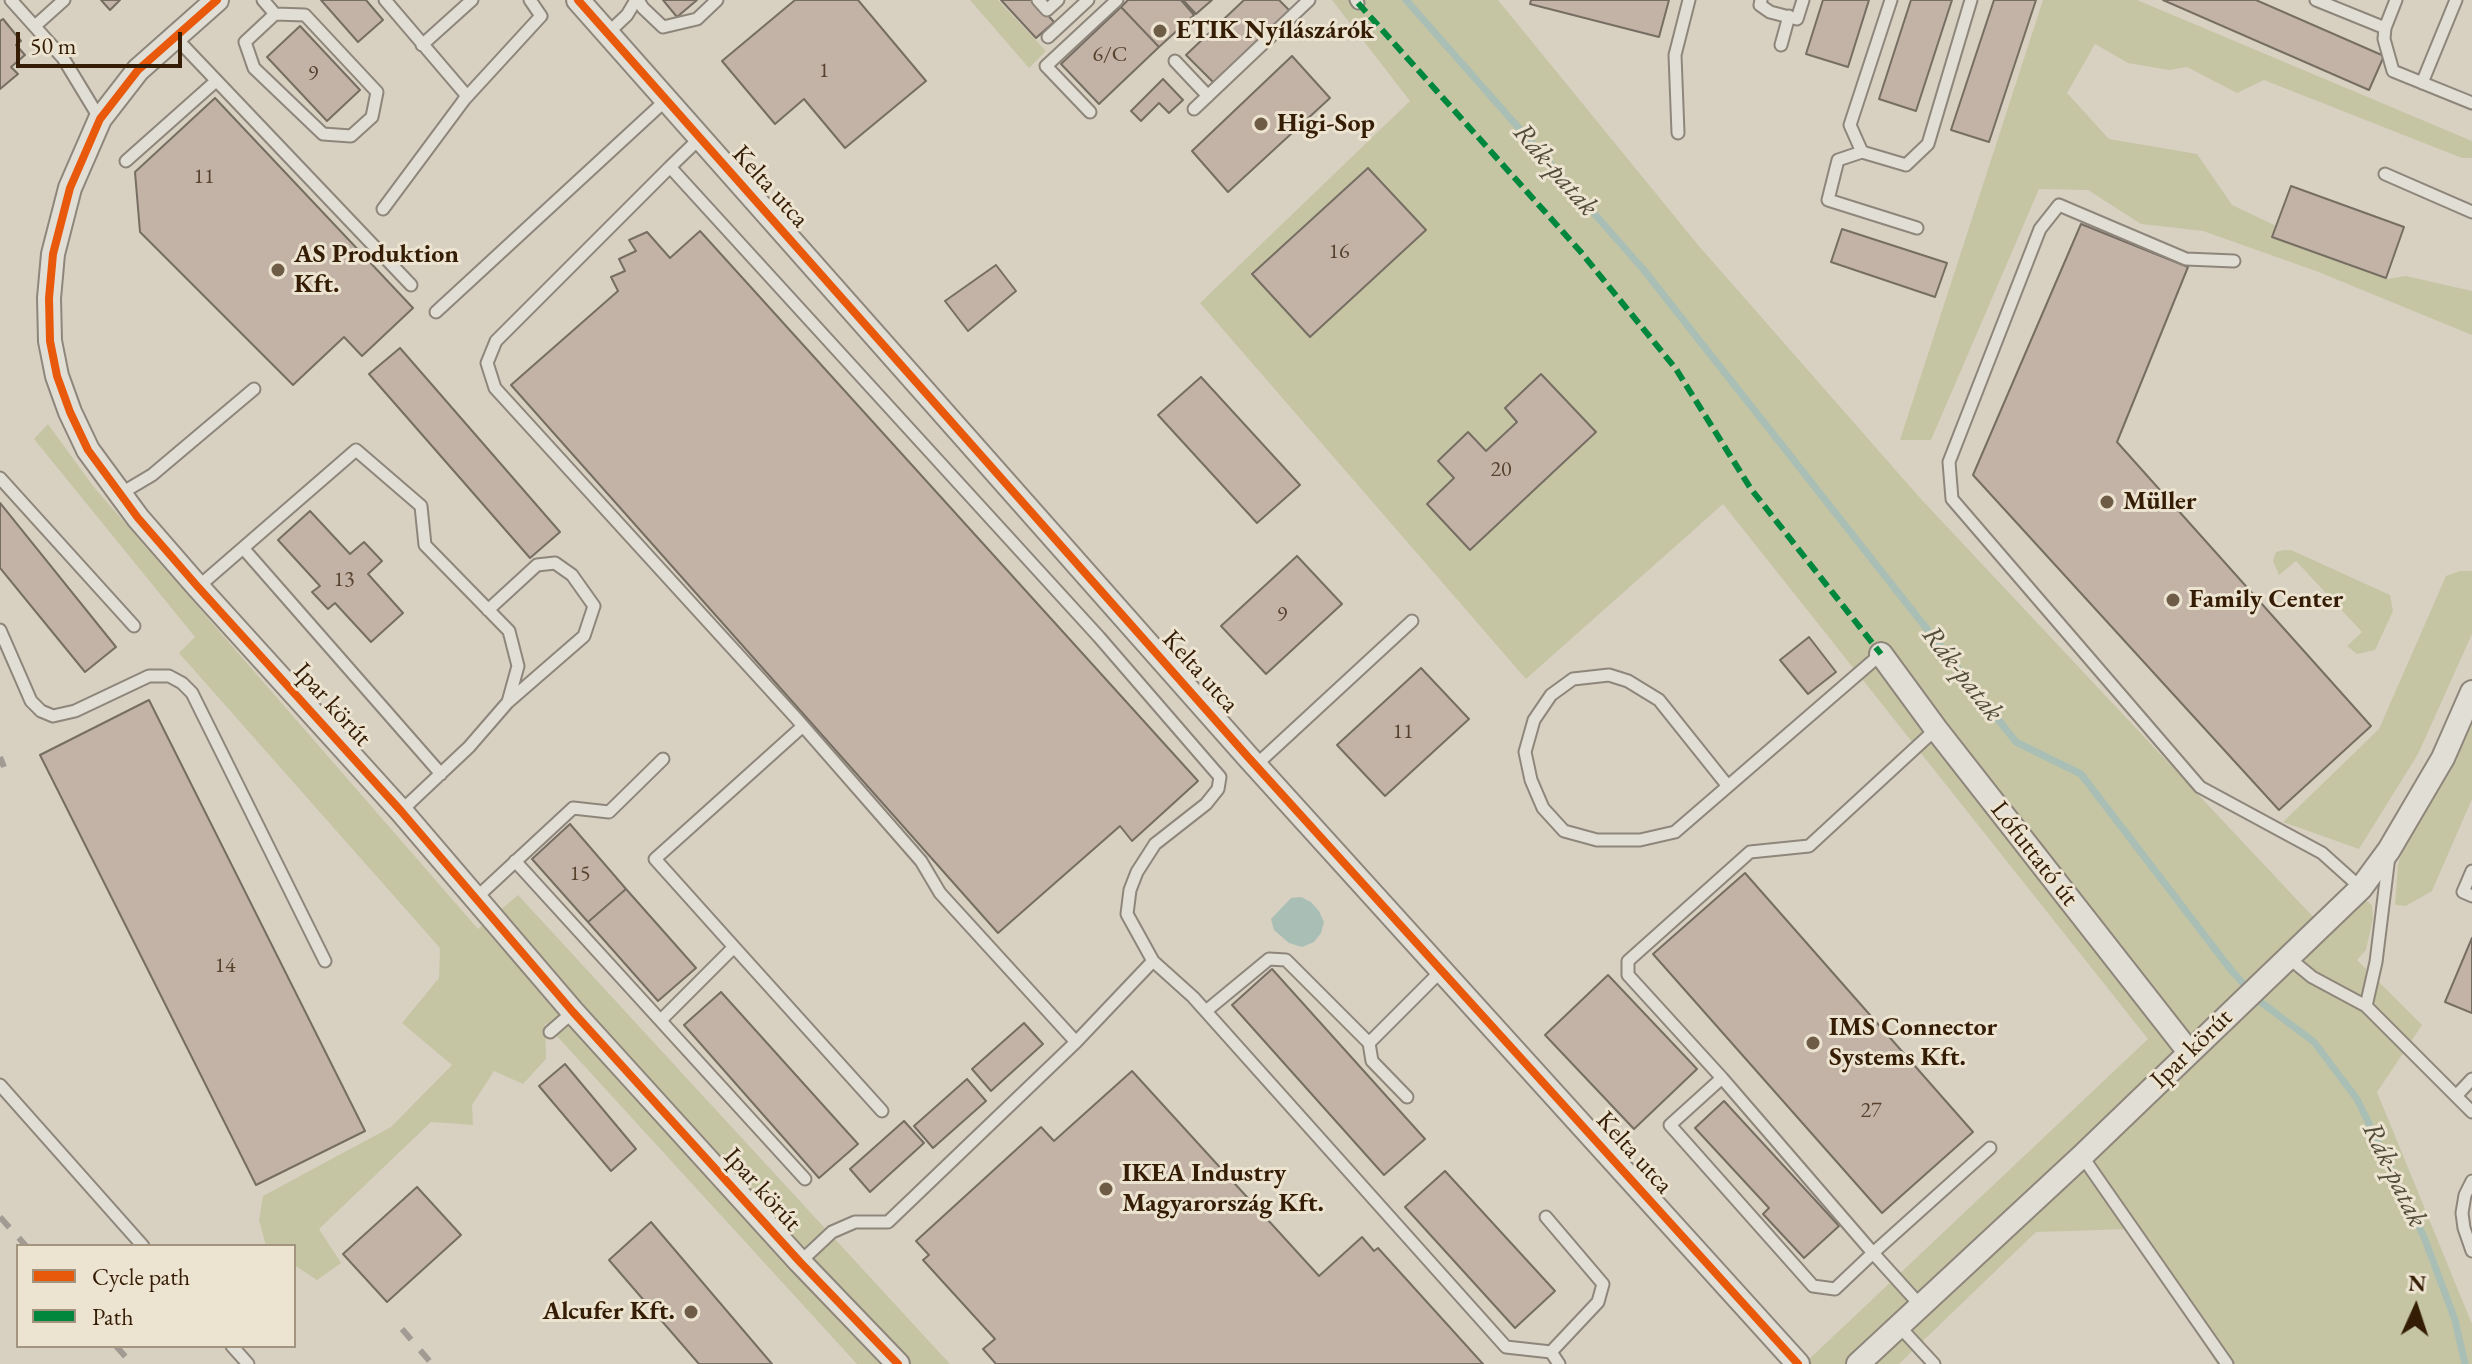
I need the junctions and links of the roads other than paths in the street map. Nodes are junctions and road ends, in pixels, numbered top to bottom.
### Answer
1 (11, 0) edge
2 (64, 0) edge
3 (263, 0) edge
4 (385, 0) edge
5 (472, 0) edge
6 (530, 0) edge
7 (578, 0) edge
8 (637, 0) edge
9 (717, 0) edge
10 (1038, 0) edge
11 (1058, 0) edge
12 (1088, 0) edge
13 (1117, 0) edge
14 (1689, 0) edge
15 (1761, 0) edge
16 (1803, 0) edge
17 (1891, 0) edge
18 (1971, 0) edge
19 (2316, 0) edge
20 (2396, 0) edge
21 (2456, 0) edge
22 (1306, 1) edge
23 (209, 3) edge
24 (275, 14) junction
25 (1789, 16) junction
26 (35, 26) junction
27 (2385, 28) junction
28 (608, 33) junction
29 (175, 37) junction
30 (1048, 37) dead end
31 (422, 45) junction
32 (1781, 45) dead end
33 (1175, 61) dead end
34 (216, 81) junction
35 (2422, 83) junction
36 (1208, 96) junction
37 (666, 100) junction
38 (462, 103) junction
39 (2472, 103) edge
40 (1194, 109) dead end
41 (1090, 112) dead end
42 (100, 119) junction
43 (1678, 133) dead end
44 (700, 138) junction
45 (1862, 152) junction
46 (126, 161) dead end
47 (670, 167) junction
48 (2385, 174) dead end
49 (383, 209) dead end
50 (2472, 212) edge
51 (1917, 228) dead end
52 (2234, 261) dead end
53 (411, 285) dead end
54 (436, 312) dead end
55 (254, 389) dead end
56 (0, 478) edge
57 (120, 495) junction
58 (243, 548) junction
59 (198, 587) junction
60 (488, 610) junction
61 (1412, 621) dead end
62 (134, 626) dead end
63 (0, 630) edge
64 (1881, 654) joint
65 (2472, 692) edge
66 (508, 702) junction
67 (803, 726) junction
68 (1936, 729) junction
69 (663, 759) dead end
70 (1256, 765) junction
71 (441, 774) junction
72 (1727, 785) junction
73 (401, 811) junction
74 (2389, 850) junction
75 (515, 861) junction
76 (2472, 871) edge
77 (2361, 888) junction
78 (2472, 896) edge
79 (476, 898) junction
80 (734, 947) junction
81 (2289, 958) junction
82 (325, 961) dead end
83 (1153, 961) junction
84 (1441, 971) junction
85 (2366, 1006) junction
86 (1206, 1011) junction
87 (573, 1012) junction
88 (661, 1020) junction
89 (550, 1032) dead end
90 (1076, 1042) junction
91 (1369, 1043) junction
92 (2189, 1052) junction
93 (1722, 1078) junction
94 (2472, 1079) edge
95 (0, 1085) edge
96 (2456, 1096) junction
97 (1407, 1097) dead end
98 (882, 1111) dead end
99 (2472, 1112) edge
100 (1990, 1148) dead end
101 (2082, 1156) junction
102 (805, 1179) dead end
103 (2472, 1181) edge
104 (1546, 1217) dead end
105 (141, 1244) edge
106 (2472, 1251) edge
107 (1873, 1253) junction
108 (800, 1262) junction
109 (1920, 1305) junction
110 (1899, 1326) junction
111 (234, 1348) edge
112 (1551, 1352) junction
113 (248, 1364) edge
114 (898, 1364) edge
115 (1559, 1364) edge
116 (1798, 1364) edge
117 (1858, 1364) edge
118 (1934, 1364) edge
119 (2227, 1364) edge

1 - 26 lane
2 - 26 lane
3 - 24 lane
4 - 31 lane
5 - 31 lane
6 - 38 lane
7 - 28 street, Kelta utca
8 - 9 lane
8 - 28 lane
10 - 11 lane
12 - 30 lane
13 - 41 lane
14 - 43 lane
15 - 25 lane
16 - 25 lane
17 - 45 lane
18 - 45 lane
19 - 27 lane
20 - 27 lane
21 - 35 lane
22 - 36 lane
23 - 29 street, Ipar körút
24 - 24 lane
25 - 32 lane
26 - 42 lane
27 - 35 lane
28 - 37 street, Kelta utca
29 - 34 lane
29 - 42 street, Ipar körút
31 - 38 lane
33 - 36 lane
34 - 46 lane
34 - 53 lane
35 - 39 lane
36 - 40 lane
37 - 44 street, Kelta utca
37 - 54 lane
38 - 49 lane
42 - 57 street, Ipar körút
44 - 47 lane
44 - 70 street, Kelta utca
45 - 51 lane
47 - 67 lane
47 - 83 lane
48 - 50 lane
52 - 77 lane
55 - 57 lane
56 - 62 lane
57 - 59 street, Ipar körút
58 - 59 lane
58 - 60 lane
58 - 71 lane
59 - 73 street, Ipar körút
60 - 66 lane
60 - 66 lane
61 - 70 lane
63 - 82 lane
64 - 68 street, Lófuttató út
64 - 72 lane
65 - 74 street, Ipar körút
66 - 71 lane
67 - 80 lane
67 - 90 lane
68 - 92 street, Lófuttató út
68 - 93 lane
69 - 75 lane
70 - 84 street, Kelta utca
71 - 73 lane
72 - 72 lane
73 - 79 street, Ipar körút
74 - 77 street, Ipar körút
74 - 85 lane
75 - 79 lane
75 - 88 lane
76 - 78 lane
77 - 81 street, Ipar körút
79 - 87 street, Ipar körút
80 - 88 lane
80 - 98 lane
81 - 85 lane
81 - 92 street, Ipar körút
83 - 86 lane
83 - 90 lane
84 - 91 lane
84 - 116 street, Kelta utca
85 - 96 lane
86 - 91 lane
86 - 112 lane
87 - 89 lane
87 - 108 street, Ipar körút
88 - 102 lane
90 - 108 lane
91 - 97 lane
92 - 101 street, Ipar körút
93 - 107 lane
93 - 107 lane
94 - 96 lane
95 - 105 lane
96 - 99 lane
100 - 107 lane
101 - 109 street, Ipar körút
101 - 119 lane
103 - 106 lane
104 - 112 lane
107 - 109 lane
108 - 114 street, Ipar körút
109 - 110 street, Ipar körút
110 - 117 street, Ipar körút
110 - 118 lane
111 - 113 lane
112 - 115 lane

